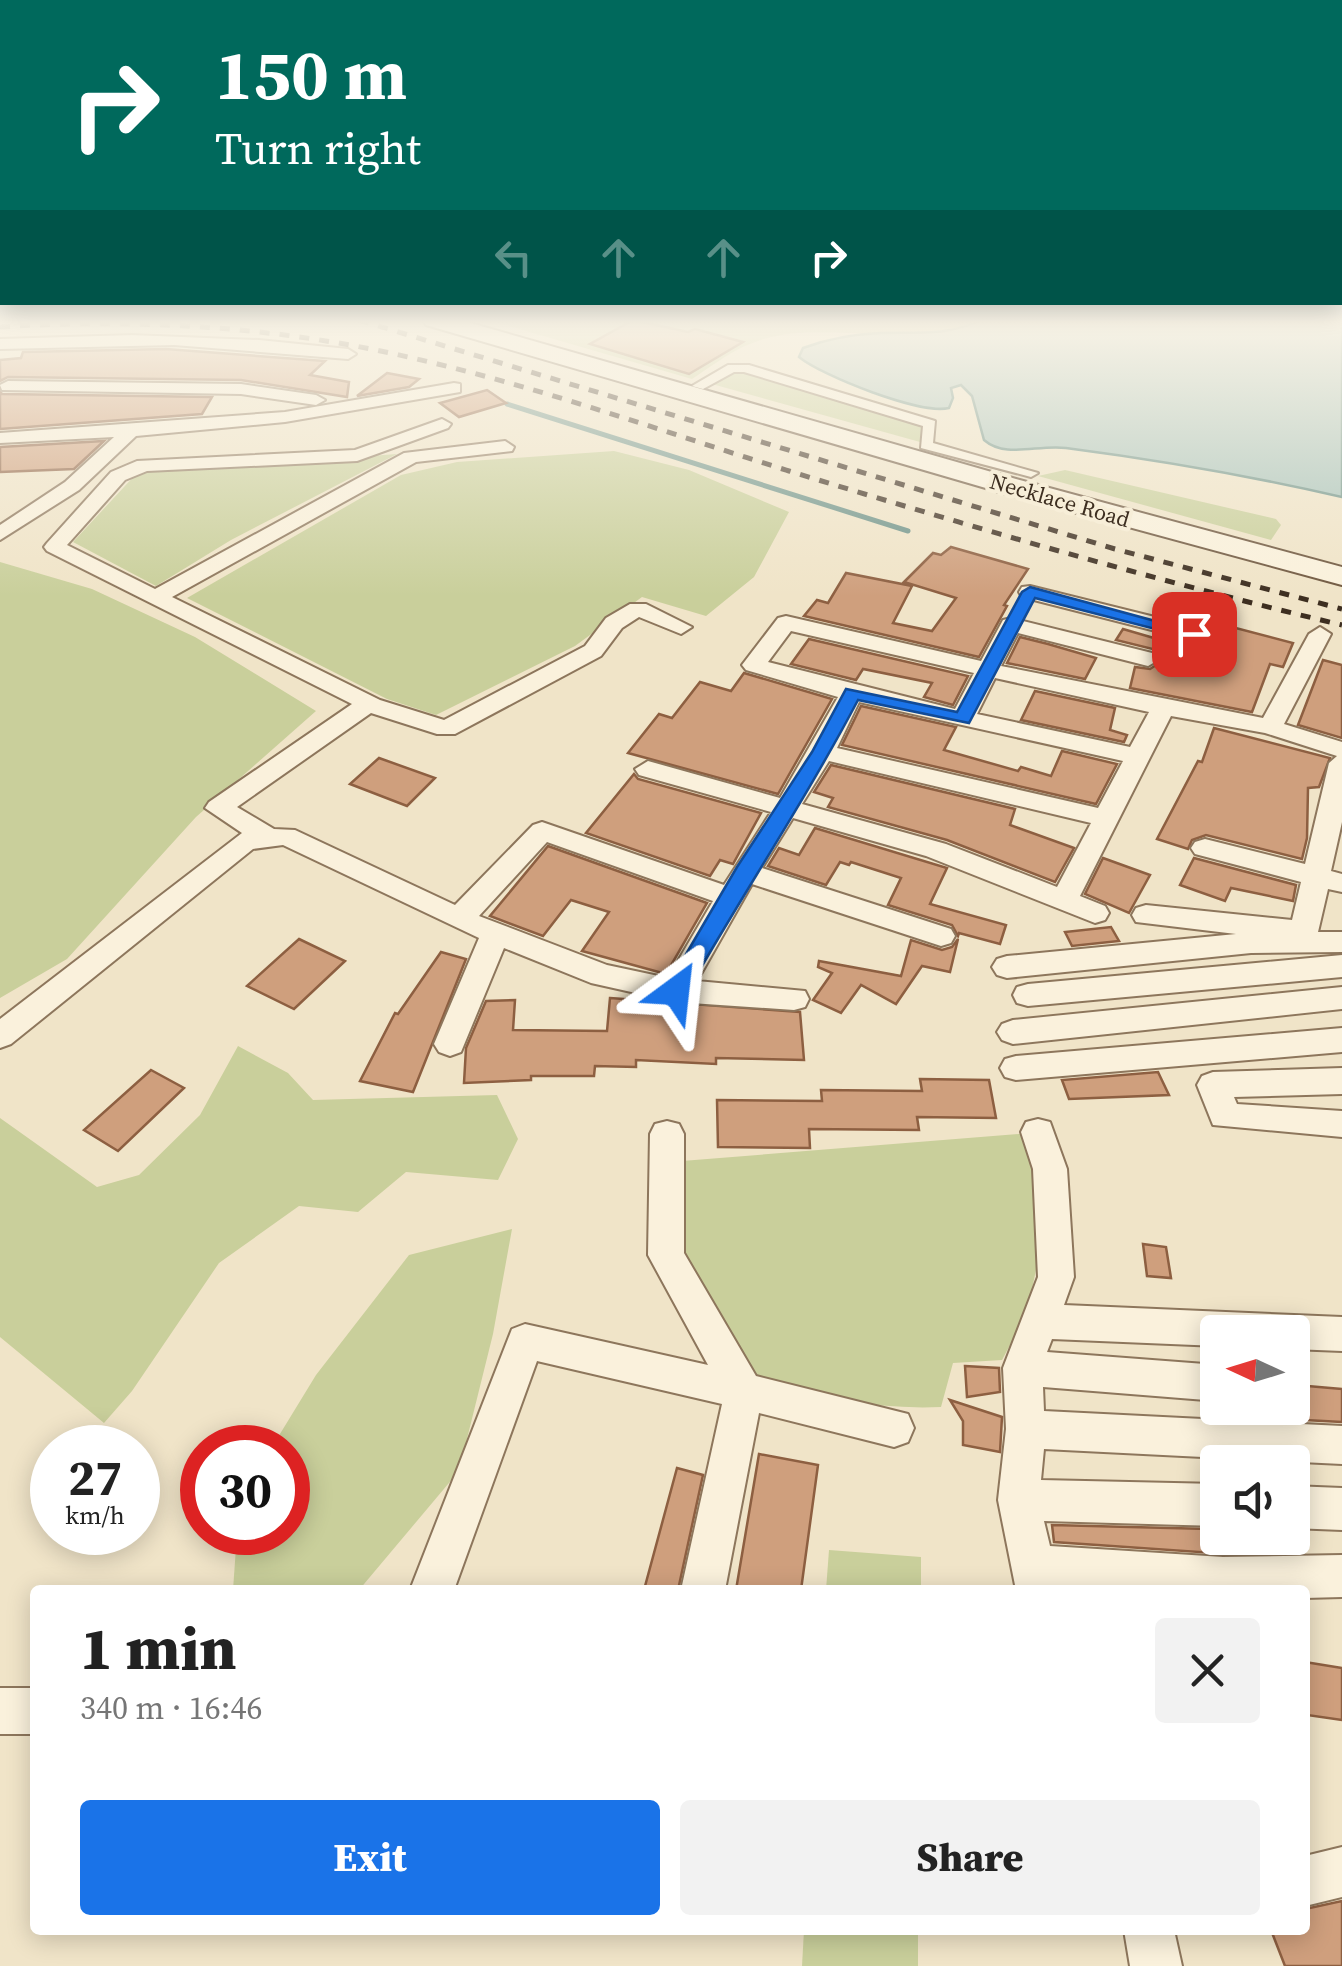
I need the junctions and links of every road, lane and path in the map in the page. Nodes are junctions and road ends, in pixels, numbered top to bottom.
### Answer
1 (309, 412) edge
2 (778, 412) edge
3 (786, 412) edge
4 (442, 424) dead end
5 (128, 433) junction
6 (0, 438) edge
7 (504, 447) dead end
8 (935, 455) junction
9 (1016, 478) junction
10 (0, 534) edge
11 (1040, 565) dead end
12 (1342, 565) edge
13 (1342, 576) edge
14 (1030, 592) junction
15 (157, 597) junction
16 (681, 626) dead end
17 (1011, 626) junction
18 (1194, 634) dead end
19 (1320, 634) dead end
20 (1148, 660) dead end
21 (988, 671) junction
22 (852, 693) junction
23 (368, 704) junction
24 (1164, 707) junction
25 (962, 719) junction
26 (1270, 727) junction
27 (1342, 750) edge
28 (822, 752) junction
29 (1138, 757) junction
30 (1342, 763) edge
31 (648, 770) dead end
32 (784, 810) junction
33 (1106, 818) junction
34 (267, 836) junction
35 (1205, 848) dead end
36 (1329, 880) edge
37 (737, 884) junction
38 (1065, 899) junction
39 (1095, 913) dead end
40 (1146, 915) dead end
41 (459, 919) junction
42 (1304, 931) junction
43 (495, 933) junction
44 (941, 936) dead end
45 (1342, 939) edge
46 (1342, 966) edge
47 (1007, 967) dead end
48 (676, 991) junction
49 (1028, 995) dead end
50 (1342, 998) edge
51 (794, 999) dead end
52 (1013, 1032) dead end
53 (0, 1036) edge
54 (1342, 1040) edge
55 (450, 1044) dead end
56 (1016, 1068) dead end
57 (1342, 1082) edge
58 (1342, 1124) edge
59 (1038, 1132) dead end
60 (667, 1134) dead end
61 (1037, 1321) junction
62 (1342, 1334) edge
63 (1022, 1368) junction
64 (1200, 1382) edge
65 (744, 1391) junction
66 (894, 1428) dead end
67 (1026, 1429) junction
68 (1342, 1444) edge
69 (1019, 1500) junction
70 (1200, 1505) edge
71 (1310, 1507) edge
72 (1342, 1508) edge
73 (1342, 1576) edge
74 (1035, 1578) edge
75 (434, 1585) edge
76 (703, 1585) edge
77 (30, 1710) edge
78 (0, 1711) edge
79 (1342, 1872) edge
80 (1310, 1881) edge
81 (1150, 1935) edge
82 (1156, 1966) edge

1 - 5 street
2 - 8 main road, Necklace Road
3 - 8 main road, Necklace Road
4 - 15 street
5 - 6 street
5 - 10 street
7 - 15 street
8 - 9 main road, Necklace Road
9 - 12 main road, Necklace Road
9 - 13 main road, Necklace Road
11 - 14 street
14 - 17 street
14 - 18 street
15 - 23 street
16 - 23 street
17 - 20 street
17 - 21 street
19 - 26 street
21 - 22 street
21 - 24 street
21 - 25 street
22 - 25 street
22 - 28 street
23 - 34 street
24 - 26 street
24 - 29 street
25 - 29 street
26 - 27 street
28 - 32 street
28 - 33 street
29 - 33 street
30 - 36 street
31 - 32 street
32 - 37 street
32 - 38 street
33 - 38 street
34 - 41 street
34 - 53 street
35 - 36 street
36 - 42 street
37 - 41 street
37 - 44 street
37 - 48 street
38 - 39 street
40 - 42 street
41 - 43 street
42 - 45 street
43 - 48 street
43 - 55 street
45 - 47 street
46 - 49 street
48 - 51 street
50 - 52 street
54 - 56 street
57 - 58 street
59 - 61 street
60 - 65 street
61 - 62 street
61 - 63 street
63 - 64 street
63 - 67 street
65 - 66 street
65 - 75 street
65 - 76 street
67 - 68 street
67 - 69 street
69 - 70 street
69 - 74 street
71 - 72 street
73 - 74 street
77 - 78 street
79 - 80 street
81 - 82 street

